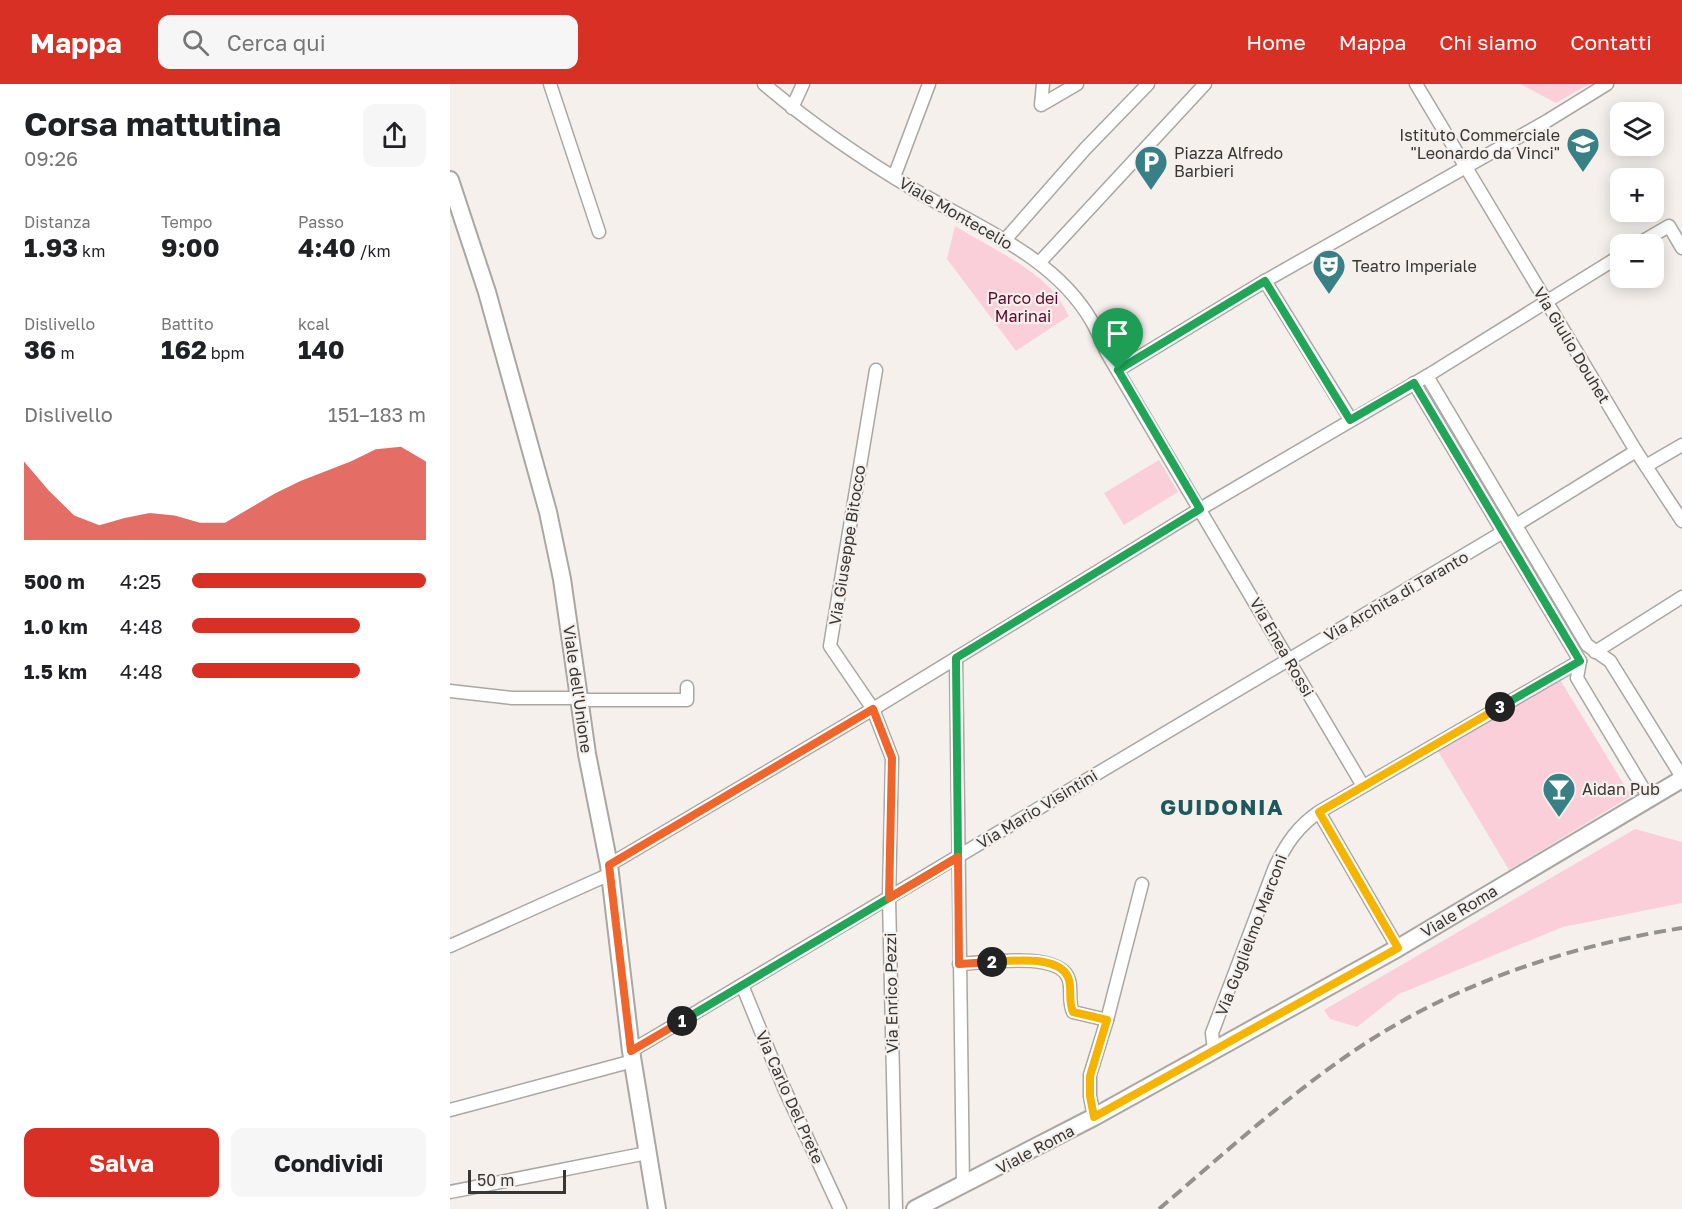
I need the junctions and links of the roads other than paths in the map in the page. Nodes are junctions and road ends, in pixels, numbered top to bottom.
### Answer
1 (550, 84) edge
2 (764, 84) edge
3 (803, 84) edge
4 (929, 84) edge
5 (1043, 84) edge
6 (1077, 84) edge
7 (1148, 84) edge
8 (1206, 84) edge
9 (1416, 84) edge
10 (1607, 84) edge
11 (792, 108) junction
12 (1465, 166) junction
13 (894, 177) junction
14 (450, 180) edge
15 (598, 232) dead end
16 (1655, 234) edge
17 (1004, 241) junction
18 (1682, 248) edge
19 (1610, 262) edge
20 (1039, 263) junction
21 (1265, 281) junction
22 (1545, 302) junction
23 (876, 370) dead end
24 (1118, 370) junction
25 (1419, 380) junction
26 (1350, 420) junction
27 (1682, 445) edge
28 (1636, 451) junction
29 (1646, 466) junction
30 (1200, 509) junction
31 (1682, 522) edge
32 (1516, 525) junction
33 (1503, 532) junction
34 (1682, 597) edge
35 (1595, 652) junction
36 (956, 658) junction
37 (1289, 659) junction
38 (1580, 661) junction
39 (687, 687) dead end
40 (450, 691) edge
41 (580, 699) junction
42 (873, 709) junction
43 (1682, 778) edge
44 (1363, 786) junction
45 (1648, 798) junction
46 (1319, 812) junction
47 (958, 857) junction
48 (609, 870) junction
49 (1142, 884) dead end
50 (889, 898) junction
51 (450, 946) edge
52 (1398, 948) junction
53 (959, 964) junction
54 (742, 985) junction
55 (1107, 1020) junction
56 (1214, 1050) junction
57 (632, 1056) junction
58 (450, 1110) edge
59 (1094, 1117) junction
60 (647, 1153) junction
61 (963, 1186) junction
62 (450, 1192) edge
63 (657, 1209) edge
64 (840, 1209) edge
65 (896, 1209) edge
66 (915, 1209) edge

1 - 15 street
2 - 11 street, Viale Montecelio
3 - 11 street
4 - 13 street
5 - 6 street
7 - 17 street
8 - 20 street
9 - 12 street, Via Giulio Douhet
10 - 12 street
11 - 13 street, Viale Montecelio
12 - 21 street
12 - 22 street, Via Giulio Douhet
13 - 17 street, Viale Montecelio
14 - 41 main road, Viale dell'Unione
16 - 18 street
17 - 20 street, Viale Montecelio
19 - 22 street
20 - 24 street, Viale Montecelio
21 - 24 street
21 - 26 street
22 - 25 street
22 - 28 street, Via Giulio Douhet
23 - 42 street, Via Giuseppe Bitocco
24 - 30 street, Via Enea Rossi
25 - 26 street
25 - 32 street
25 - 33 street
26 - 30 street
27 - 29 street
28 - 29 street, Via Giulio Douhet
28 - 32 street
29 - 31 street, Via Giulio Douhet
30 - 36 street
30 - 37 street, Via Enea Rossi
32 - 35 street
33 - 37 street, Via Archita di Taranto
33 - 38 street
34 - 35 street
35 - 43 street
36 - 42 street
36 - 47 street
37 - 44 street, Via Enea Rossi
37 - 47 street, Via Mario Visintini
38 - 44 street, Via Guglielmo Marconi
38 - 45 street
39 - 41 street
40 - 41 street
41 - 48 main road, Viale dell'Unione
42 - 48 street
42 - 50 street, Via Enrico Pezzi
43 - 45 main road, Viale Roma
44 - 46 street, Via Guglielmo Marconi
45 - 52 main road, Viale Roma
46 - 52 street
46 - 56 street, Via Guglielmo Marconi
47 - 50 street, Via Mario Visintini
47 - 53 street
48 - 51 street
48 - 57 main road, Viale dell'Unione
49 - 55 street
50 - 54 street, Via Mario Visintini
50 - 65 street, Via Enrico Pezzi
52 - 56 main road, Viale Roma
53 - 55 street
53 - 61 street
54 - 57 street, Via Mario Visintini
54 - 64 street, Via Carlo Del Prete
55 - 59 street
56 - 59 main road, Viale Roma
57 - 58 street, Via Mario Visintini
57 - 60 main road, Viale dell'Unione
59 - 61 main road, Viale Roma
60 - 62 street
60 - 63 main road, Viale dell'Unione
61 - 66 main road, Viale Roma

